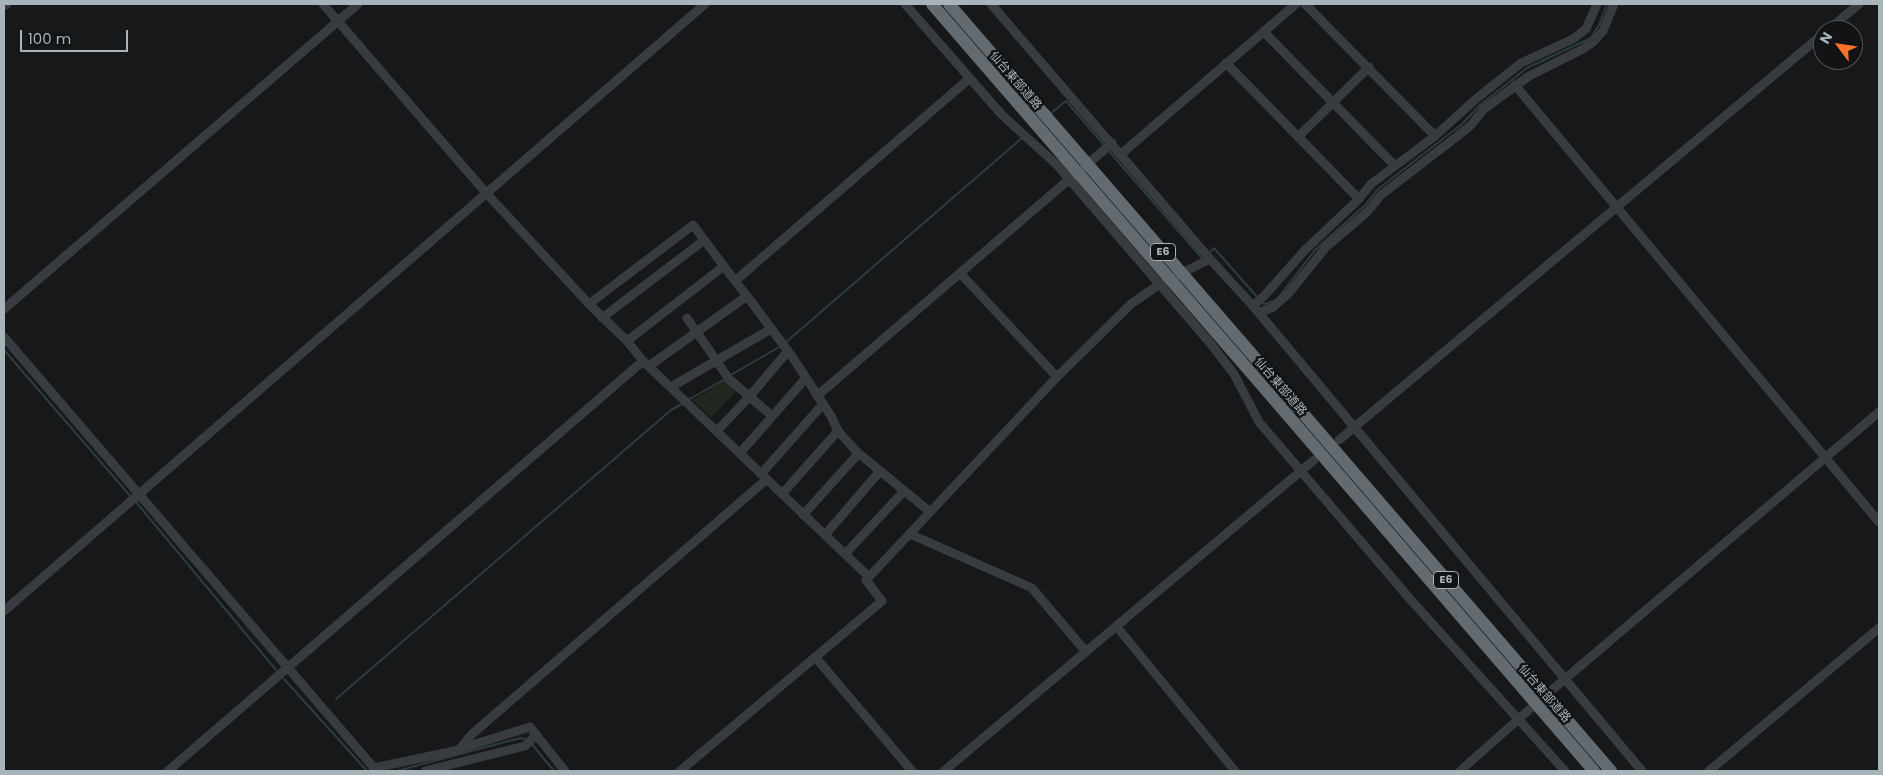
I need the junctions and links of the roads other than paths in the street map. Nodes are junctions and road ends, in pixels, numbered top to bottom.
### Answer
1 (7, 4) edge
2 (323, 4) edge
3 (358, 4) edge
4 (705, 4) edge
5 (905, 4) edge
6 (932, 4) edge
7 (949, 4) edge
8 (991, 4) edge
9 (1296, 4) edge
10 (1305, 4) edge
11 (1597, 4) edge
12 (1614, 4) edge
13 (1859, 4) edge
14 (4, 6) edge
15 (1840, 20) edge
16 (338, 22) junction
17 (1264, 32) junction
18 (1813, 42) edge
19 (1226, 63) junction
20 (1369, 67) junction
21 (970, 78) junction
22 (1515, 85) junction
23 (1334, 103) junction
24 (1039, 118) junction
25 (1435, 136) junction
26 (1298, 137) junction
27 (1108, 147) junction
28 (1121, 154) junction
29 (1395, 166) junction
30 (1069, 180) junction
31 (487, 194) junction
32 (1359, 199) junction
33 (1618, 207) junction
34 (703, 241) junction
35 (1210, 259) junction
36 (724, 266) junction
37 (960, 273) junction
38 (735, 281) junction
39 (1160, 284) junction
40 (747, 296) junction
41 (588, 304) junction
42 (1254, 305) junction
43 (4, 309) edge
44 (1259, 313) junction
45 (602, 318) junction
46 (687, 318) dead end
47 (771, 329) junction
48 (696, 332) junction
49 (4, 337) edge
50 (627, 341) junction
51 (784, 346) junction
52 (716, 361) junction
53 (646, 363) junction
54 (1057, 377) junction
55 (806, 378) junction
56 (671, 387) junction
57 (1277, 393) junction
58 (750, 396) junction
59 (817, 396) junction
60 (823, 404) junction
61 (1879, 412) edge
62 (772, 416) junction
63 (1354, 428) junction
64 (717, 431) junction
65 (838, 432) junction
66 (1339, 440) dead end
67 (740, 453) junction
68 (858, 454) junction
69 (1826, 457) junction
70 (1314, 460) dead end
71 (880, 471) junction
72 (1300, 471) junction
73 (764, 477) junction
74 (904, 490) junction
75 (782, 494) junction
76 (135, 497) junction
77 (930, 511) junction
78 (803, 514) junction
79 (1879, 522) edge
80 (910, 534) junction
81 (825, 535) junction
82 (844, 554) junction
83 (869, 577) junction
84 (4, 611) edge
85 (1117, 627) junction
86 (1879, 628) edge
87 (1086, 652) junction
88 (816, 658) junction
89 (288, 668) junction
90 (1565, 679) junction
91 (1552, 690) dead end
92 (1531, 708) dead end
93 (1519, 720) junction
94 (532, 739) junction
95 (458, 750) junction
96 (168, 771) edge
97 (425, 771) edge
98 (565, 771) edge
99 (680, 771) edge
100 (912, 771) edge
101 (944, 771) edge
102 (1235, 771) edge
103 (1460, 771) edge
104 (1565, 771) edge
105 (1594, 771) edge
106 (1611, 771) edge
107 (1642, 771) edge
108 (1709, 771) edge

1 - 14 street
2 - 16 street
3 - 16 street
4 - 31 street
5 - 21 street
6 - 24 highway, 仙台東部道路 / E6
7 - 24 highway, 仙台東部道路 / E6
8 - 27 street
9 - 17 street
10 - 20 street
11 - 25 street
12 - 22 street
13 - 15 street
16 - 31 street
16 - 43 street
17 - 19 street
17 - 23 street
18 - 33 street
19 - 26 street
19 - 28 street
20 - 23 street
20 - 25 street
21 - 30 street
21 - 38 street
22 - 33 street
22 - 44 street
23 - 26 street
23 - 29 street
24 - 57 highway, 仙台東部道路 / E6, bridge
25 - 29 street
26 - 32 street
27 - 28 street
27 - 30 street
28 - 35 street
29 - 32 street
30 - 37 street
30 - 39 street
31 - 41 street
31 - 76 street
32 - 42 street
33 - 63 street
33 - 69 street
34 - 36 street
34 - 41 street
34 - 45 street
35 - 39 street
35 - 42 street
36 - 38 street
36 - 50 street
37 - 54 street
37 - 59 street
38 - 40 street
39 - 54 street
39 - 72 street
40 - 47 street
40 - 48 street
41 - 45 street
42 - 44 street
44 - 63 street
45 - 50 street
46 - 48 street
47 - 51 street
47 - 52 street
48 - 52 street
48 - 53 street
49 - 76 street
50 - 53 street
51 - 55 street
51 - 58 street
52 - 56 street
52 - 58 street
53 - 56 street
53 - 89 street
54 - 77 street
55 - 59 street
55 - 62 street
56 - 64 street
57 - 105 highway, 仙台東部道路 / E6
57 - 106 highway, 仙台東部道路 / E6
58 - 62 street
58 - 64 street
59 - 60 street
60 - 65 street
60 - 73 street
61 - 69 street
62 - 67 street
63 - 66 street
63 - 90 street
64 - 67 street
65 - 68 street
65 - 75 street
67 - 73 street
68 - 71 street
68 - 78 street
69 - 79 street
69 - 90 street
70 - 72 street
71 - 74 street
71 - 81 street
72 - 85 street
72 - 93 street
73 - 75 street
73 - 95 street
74 - 77 street
74 - 82 street
75 - 78 street
76 - 84 street
76 - 89 street
77 - 80 street
78 - 81 street
80 - 83 street
80 - 87 street
81 - 82 street
82 - 83 street
83 - 88 street
85 - 87 street
85 - 102 street
86 - 108 street
87 - 101 street
88 - 99 street
88 - 100 street
89 - 95 street
89 - 96 street
90 - 91 street
90 - 107 street
92 - 93 street
93 - 103 street
93 - 104 street
94 - 95 street
94 - 97 street
94 - 98 street

